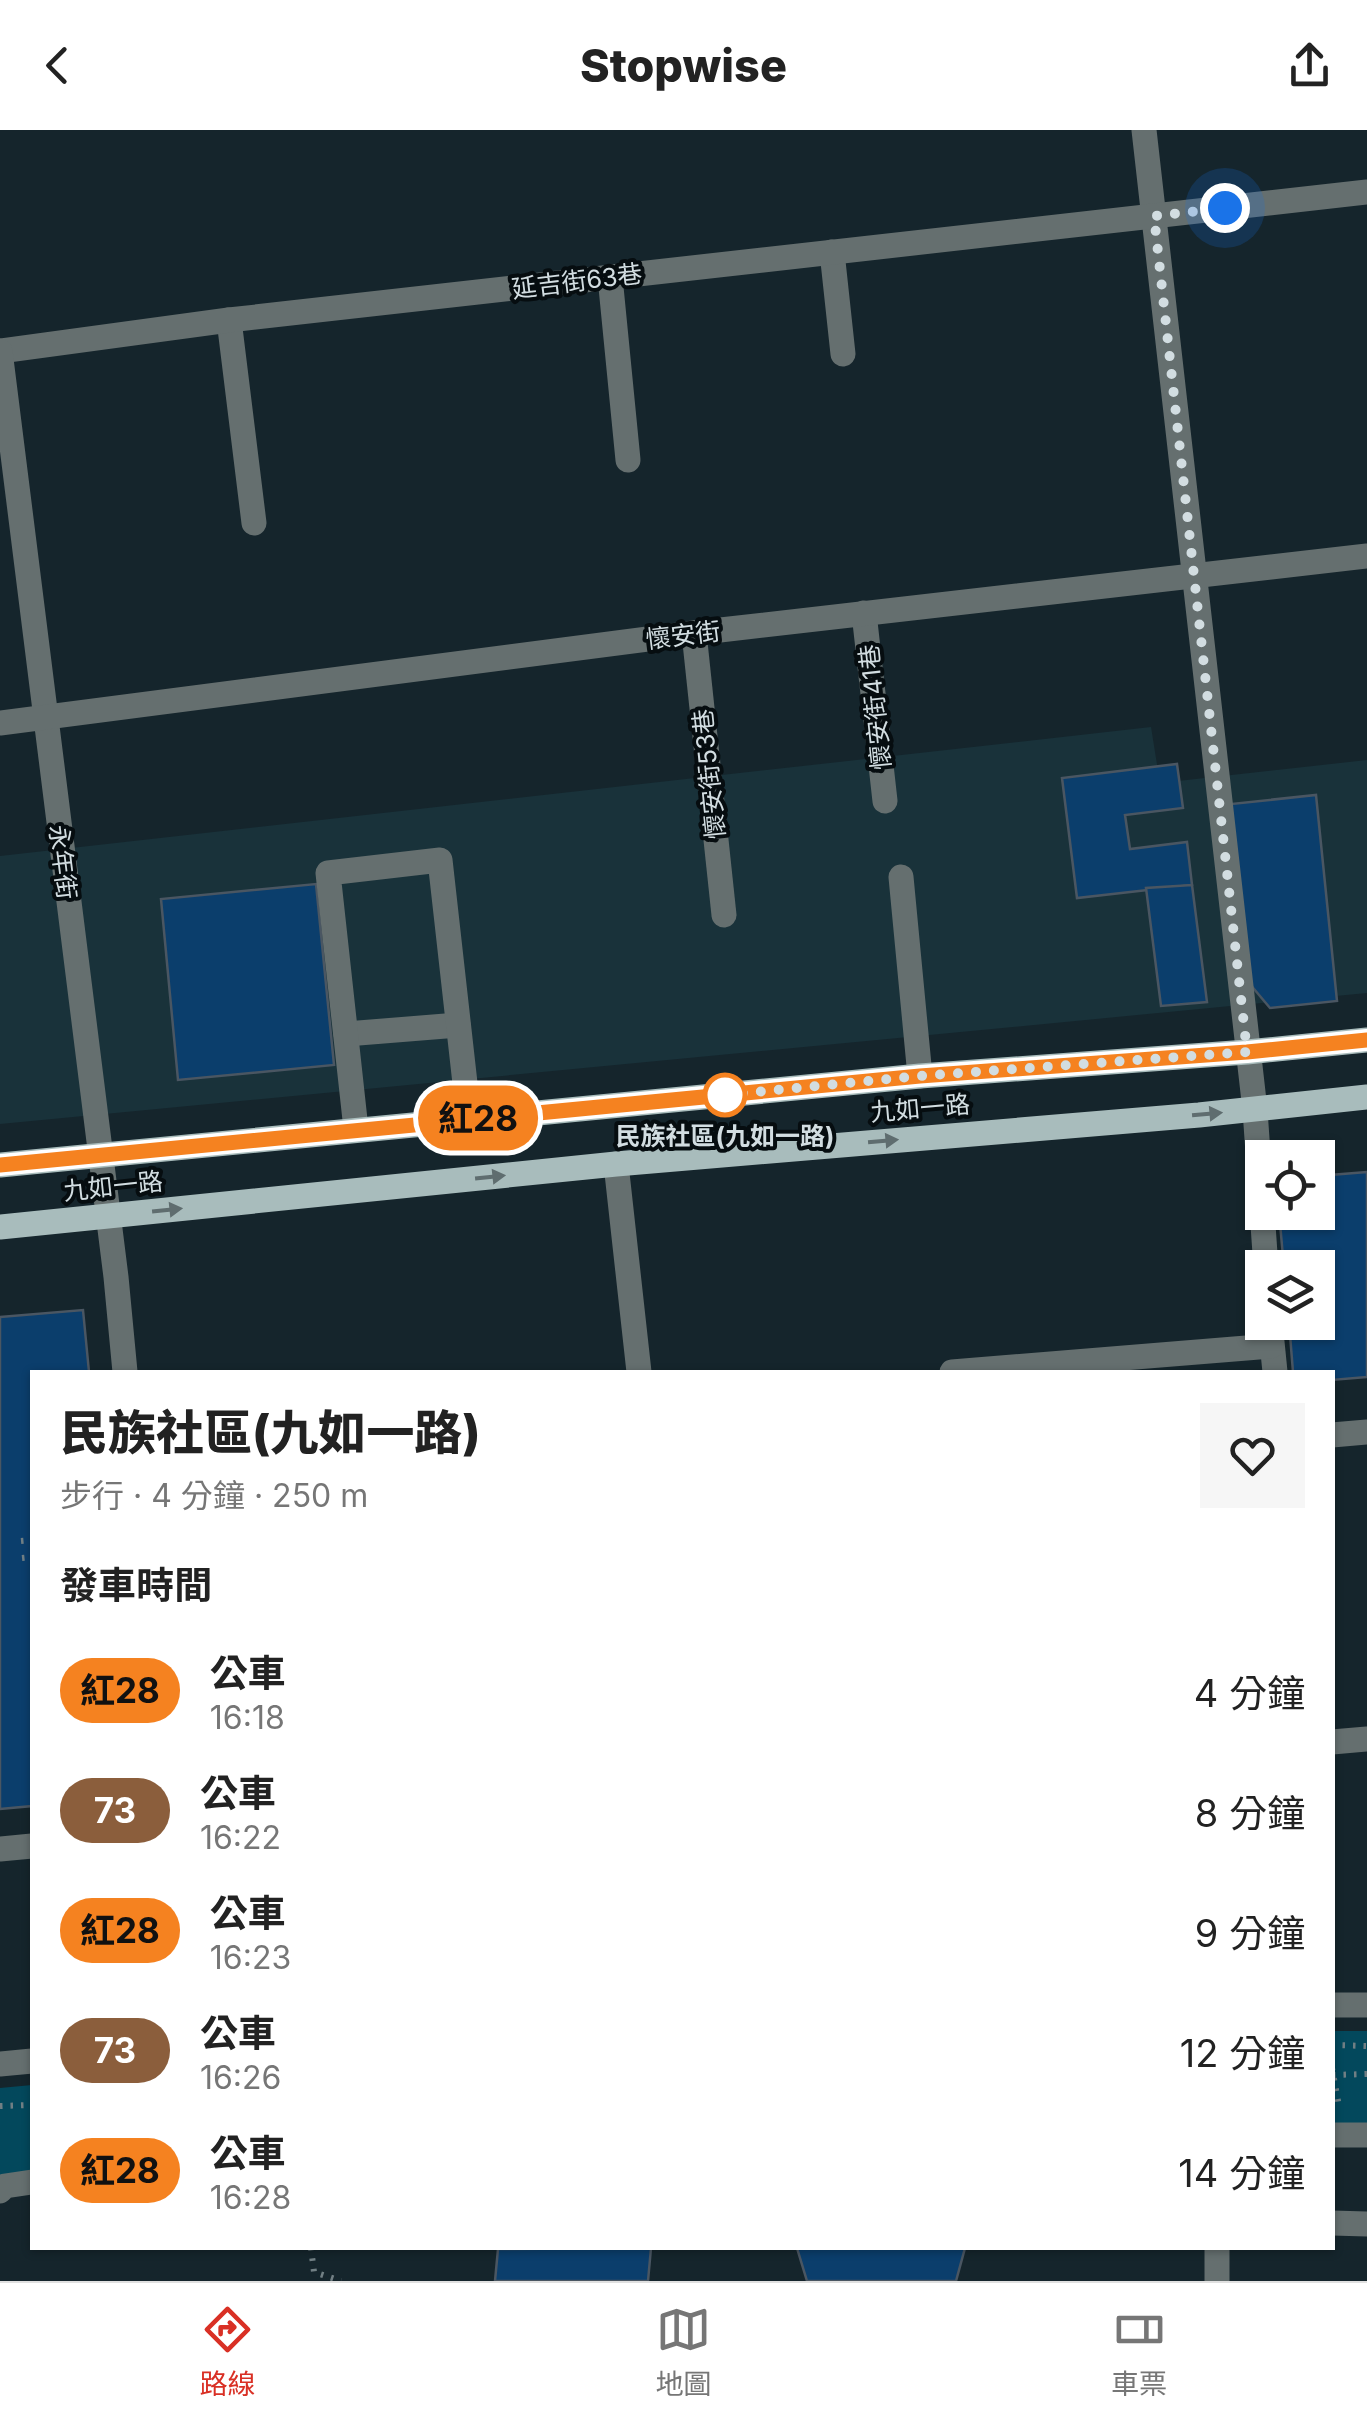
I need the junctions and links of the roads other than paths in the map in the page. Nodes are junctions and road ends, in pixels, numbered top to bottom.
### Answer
1 (1144, 130) edge
2 (1367, 192) edge
3 (1154, 216) junction
4 (832, 252) junction
5 (610, 277) junction
6 (228, 320) junction
7 (0, 351) edge
8 (843, 354) dead end
9 (628, 460) dead end
10 (254, 523) dead end
11 (1367, 556) edge
12 (1196, 576) junction
13 (864, 613) junction
14 (694, 633) junction
15 (45, 718) junction
16 (0, 723) edge
17 (885, 800) dead end
18 (901, 876) dead end
19 (724, 916) dead end
20 (458, 1026) junction
21 (346, 1034) junction
22 (1367, 1040) edge
23 (1247, 1052) junction
24 (920, 1076) junction
25 (1367, 1097) edge
26 (1255, 1110) junction
27 (468, 1119) junction
28 (356, 1129) junction
29 (99, 1156) junction
30 (616, 1164) junction
31 (0, 1165) edge
32 (108, 1216) junction
33 (0, 1227) edge
34 (1265, 1250) edge
35 (1245, 1337) edge
36 (1271, 1340) edge
37 (124, 1370) edge
38 (638, 1370) edge
39 (969, 1370) edge
40 (1274, 1370) edge
41 (1367, 1432) edge
42 (1335, 1435) edge
43 (1367, 1738) edge
44 (1335, 1742) edge
45 (30, 1846) edge
46 (0, 1849) edge
47 (1335, 2004) edge
48 (1367, 2005) edge
49 (30, 2061) edge
50 (0, 2064) edge
51 (1336, 2124) edge
52 (1367, 2134) edge
53 (30, 2182) edge
54 (0, 2192) edge
55 (1335, 2224) edge
56 (1367, 2224) edge
57 (1217, 2250) edge
58 (1217, 2281) edge

1 - 3 street
2 - 3 street, 延吉街63巷
3 - 4 street, 延吉街63巷
3 - 12 street
4 - 5 street, 延吉街63巷
4 - 8 street
5 - 6 street, 延吉街63巷
5 - 9 street
6 - 7 street, 延吉街63巷
6 - 10 street
7 - 15 street, 永年街
11 - 12 street, 懷安街
12 - 13 street, 懷安街
12 - 23 street
13 - 14 street, 懷安街
13 - 17 street, 懷安街41巷
14 - 15 street, 懷安街
14 - 19 street, 懷安街53巷
15 - 16 street, 懷安街
15 - 29 street, 永年街
18 - 24 street
20 - 21 street
20 - 21 street
20 - 27 street
21 - 28 street
22 - 23 main road, 九如一路
23 - 24 main road, 九如一路
23 - 26 street
24 - 27 main road, 九如一路
25 - 26 main road, 九如一路
30 -> 26 main road, 九如一路
26 - 34 street
27 - 28 main road, 九如一路
28 - 29 main road, 九如一路
29 - 31 main road, 九如一路
29 - 32 street, 永年街
32 -> 30 main road, 九如一路
30 - 38 street
32 - 33 main road, 九如一路
32 - 37 street, 永年街
35 - 39 street
36 - 40 street
41 - 42 street
43 - 44 street
45 - 46 street
47 - 48 street
49 - 50 street
51 - 52 street
53 - 54 street
55 - 56 street
57 - 58 street

